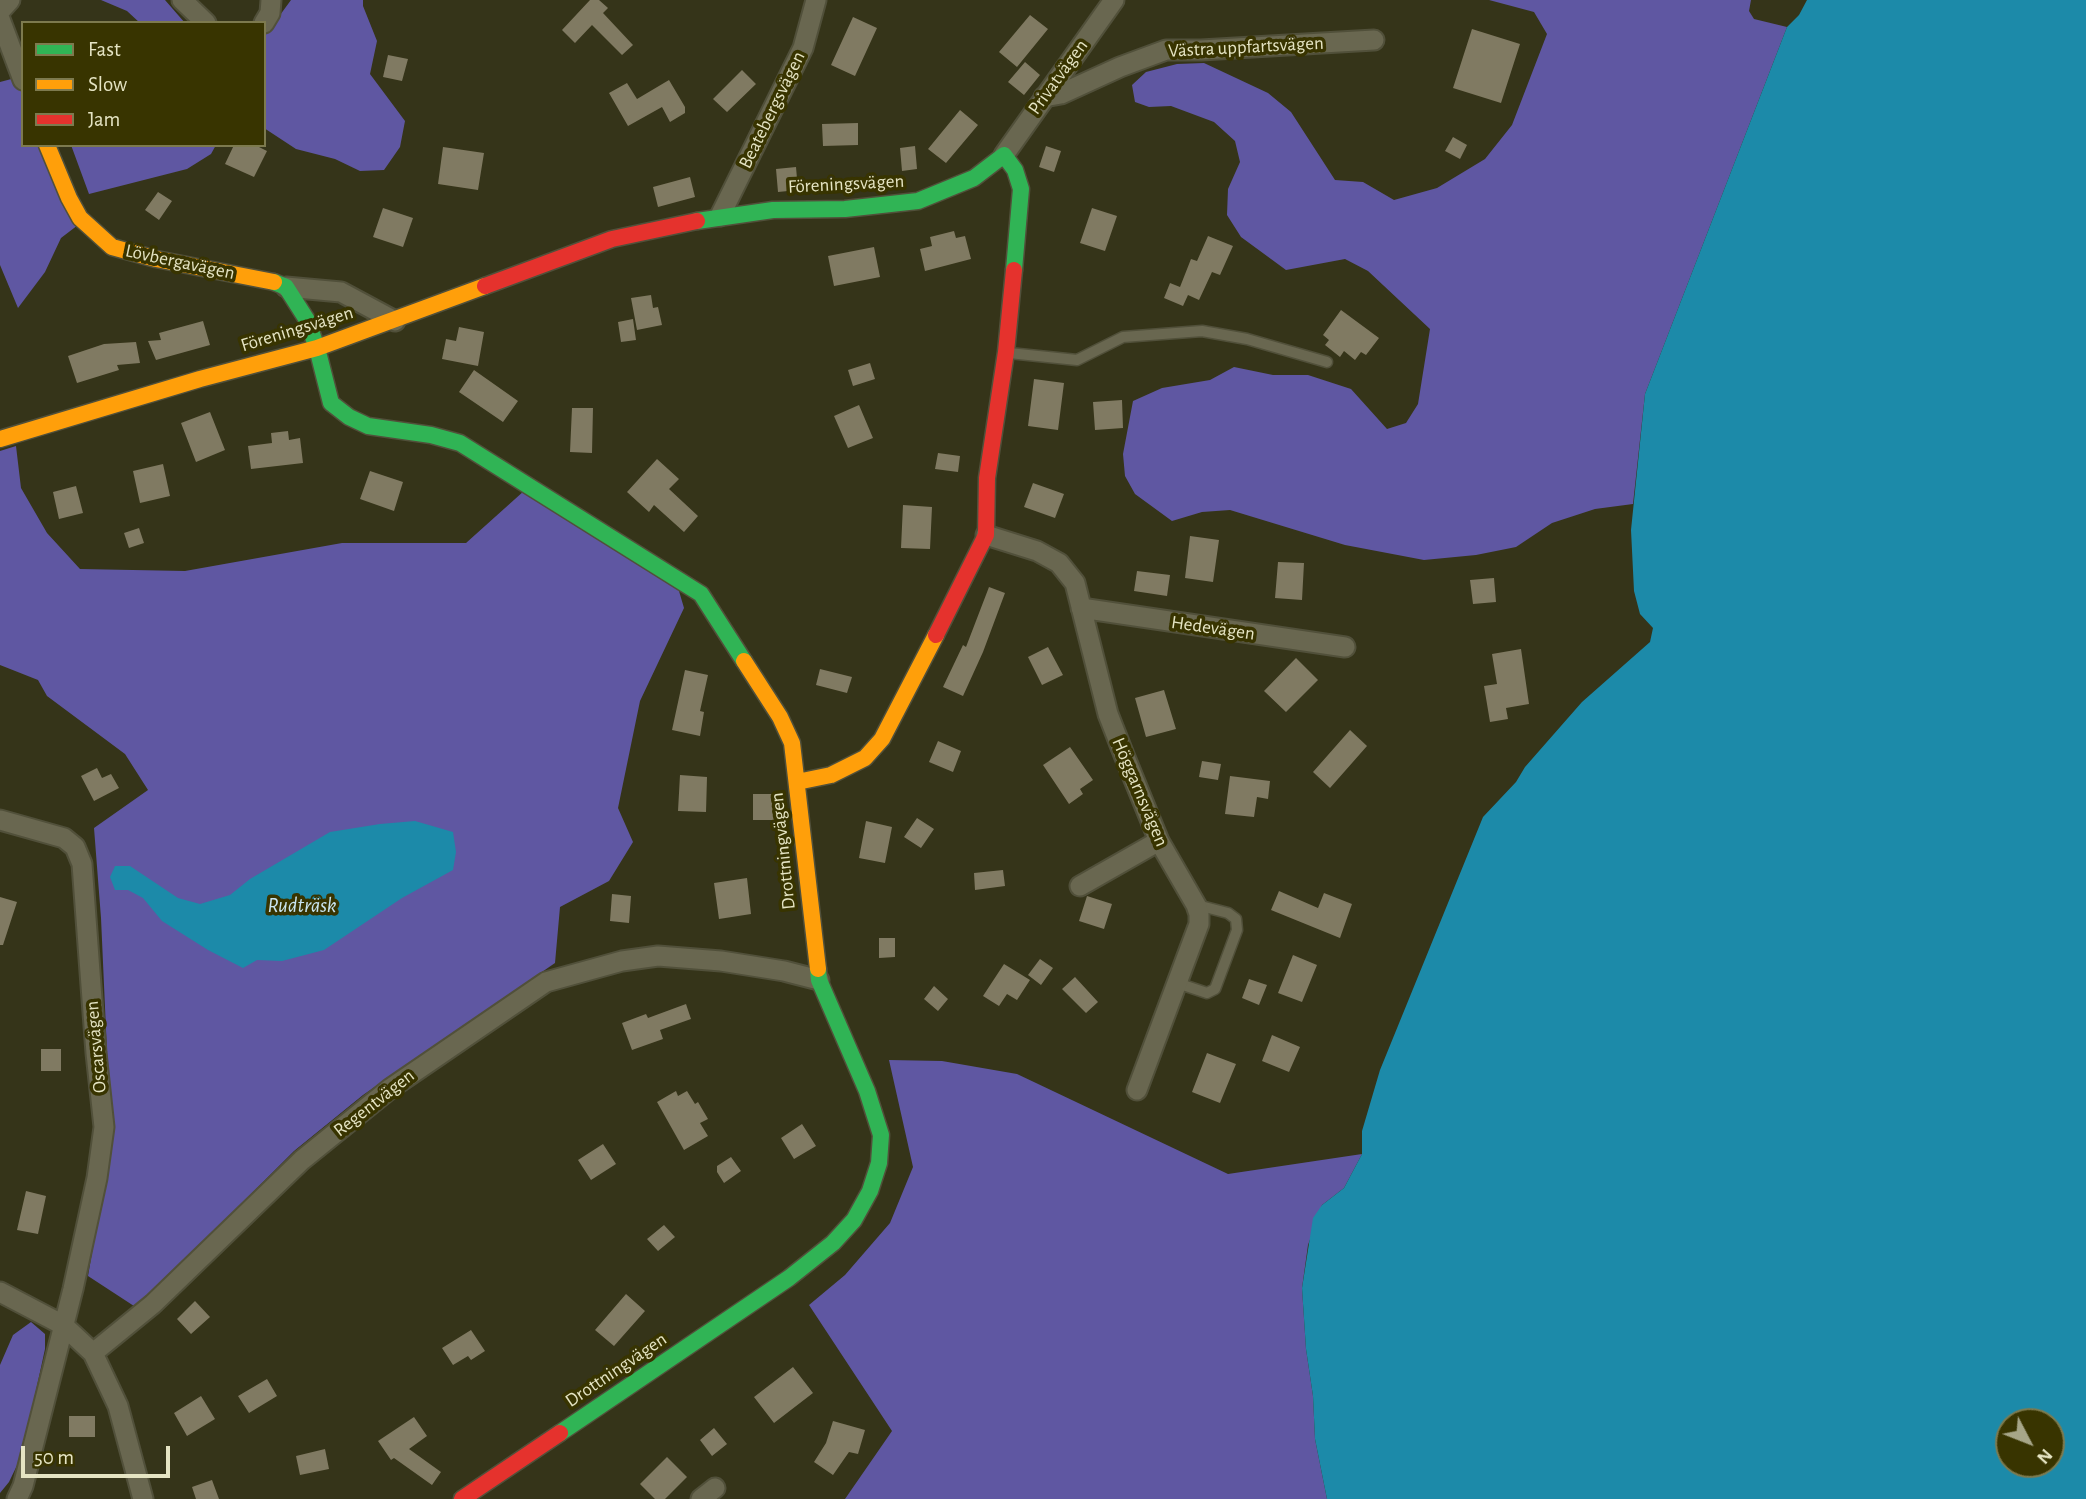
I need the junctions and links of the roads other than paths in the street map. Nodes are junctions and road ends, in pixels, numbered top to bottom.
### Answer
1 (10, 0) edge
2 (182, 0) edge
3 (271, 0) edge
4 (816, 0) edge
5 (1114, 0) edge
6 (0, 11) edge
7 (0, 19) edge
8 (204, 21) edge
9 (265, 21) edge
10 (1374, 40) dead end
11 (21, 75) edge
12 (1044, 97) junction
13 (48, 147) edge
14 (1004, 155) junction
15 (720, 216) junction
16 (286, 287) junction
17 (395, 321) junction
18 (317, 348) junction
19 (1006, 352) junction
20 (1327, 362) dead end
21 (0, 439) edge
22 (986, 535) junction
23 (1081, 608) junction
24 (1345, 647) dead end
25 (797, 782) junction
26 (0, 820) edge
27 (1159, 841) junction
28 (1080, 886) dead end
29 (1196, 905) junction
30 (819, 980) junction
31 (1177, 983) junction
32 (1137, 1090) dead end
33 (0, 1292) edge
34 (64, 1325) junction
35 (93, 1353) junction
36 (469, 1497) edge
37 (17, 1499) edge
38 (143, 1499) edge

1 - 6 street
2 - 8 street
3 - 9 street
4 - 15 street, Beatebergsvägen
5 - 12 street, Privatvägen
7 - 11 street
10 - 12 street, Västra uppfartsvägen
12 - 14 street, Privatvägen
13 - 16 street, Lövbergavägen
14 - 15 street, Föreningsvägen
14 - 19 street
15 - 17 street, Föreningsvägen
16 - 17 street
16 - 18 street, Drottningvägen
17 - 18 street, Föreningsvägen
18 - 21 street, Föreningsvägen
18 - 25 street, Drottningvägen
19 - 20 lane
19 - 22 street
22 - 23 street, Höggarnsvägen
22 - 25 street
23 - 24 street, Hedevägen
23 - 27 street, Höggarnsvägen
25 - 30 street, Drottningvägen
26 - 34 street, Oscarsvägen
27 - 28 street
27 - 29 street, Höggarnsvägen
29 - 31 street
29 - 31 lane
30 - 35 street, Regentvägen
30 - 36 street, Drottningvägen
31 - 32 street
33 - 34 street
34 - 35 street
34 - 37 street, Oscarsvägen
35 - 38 street

